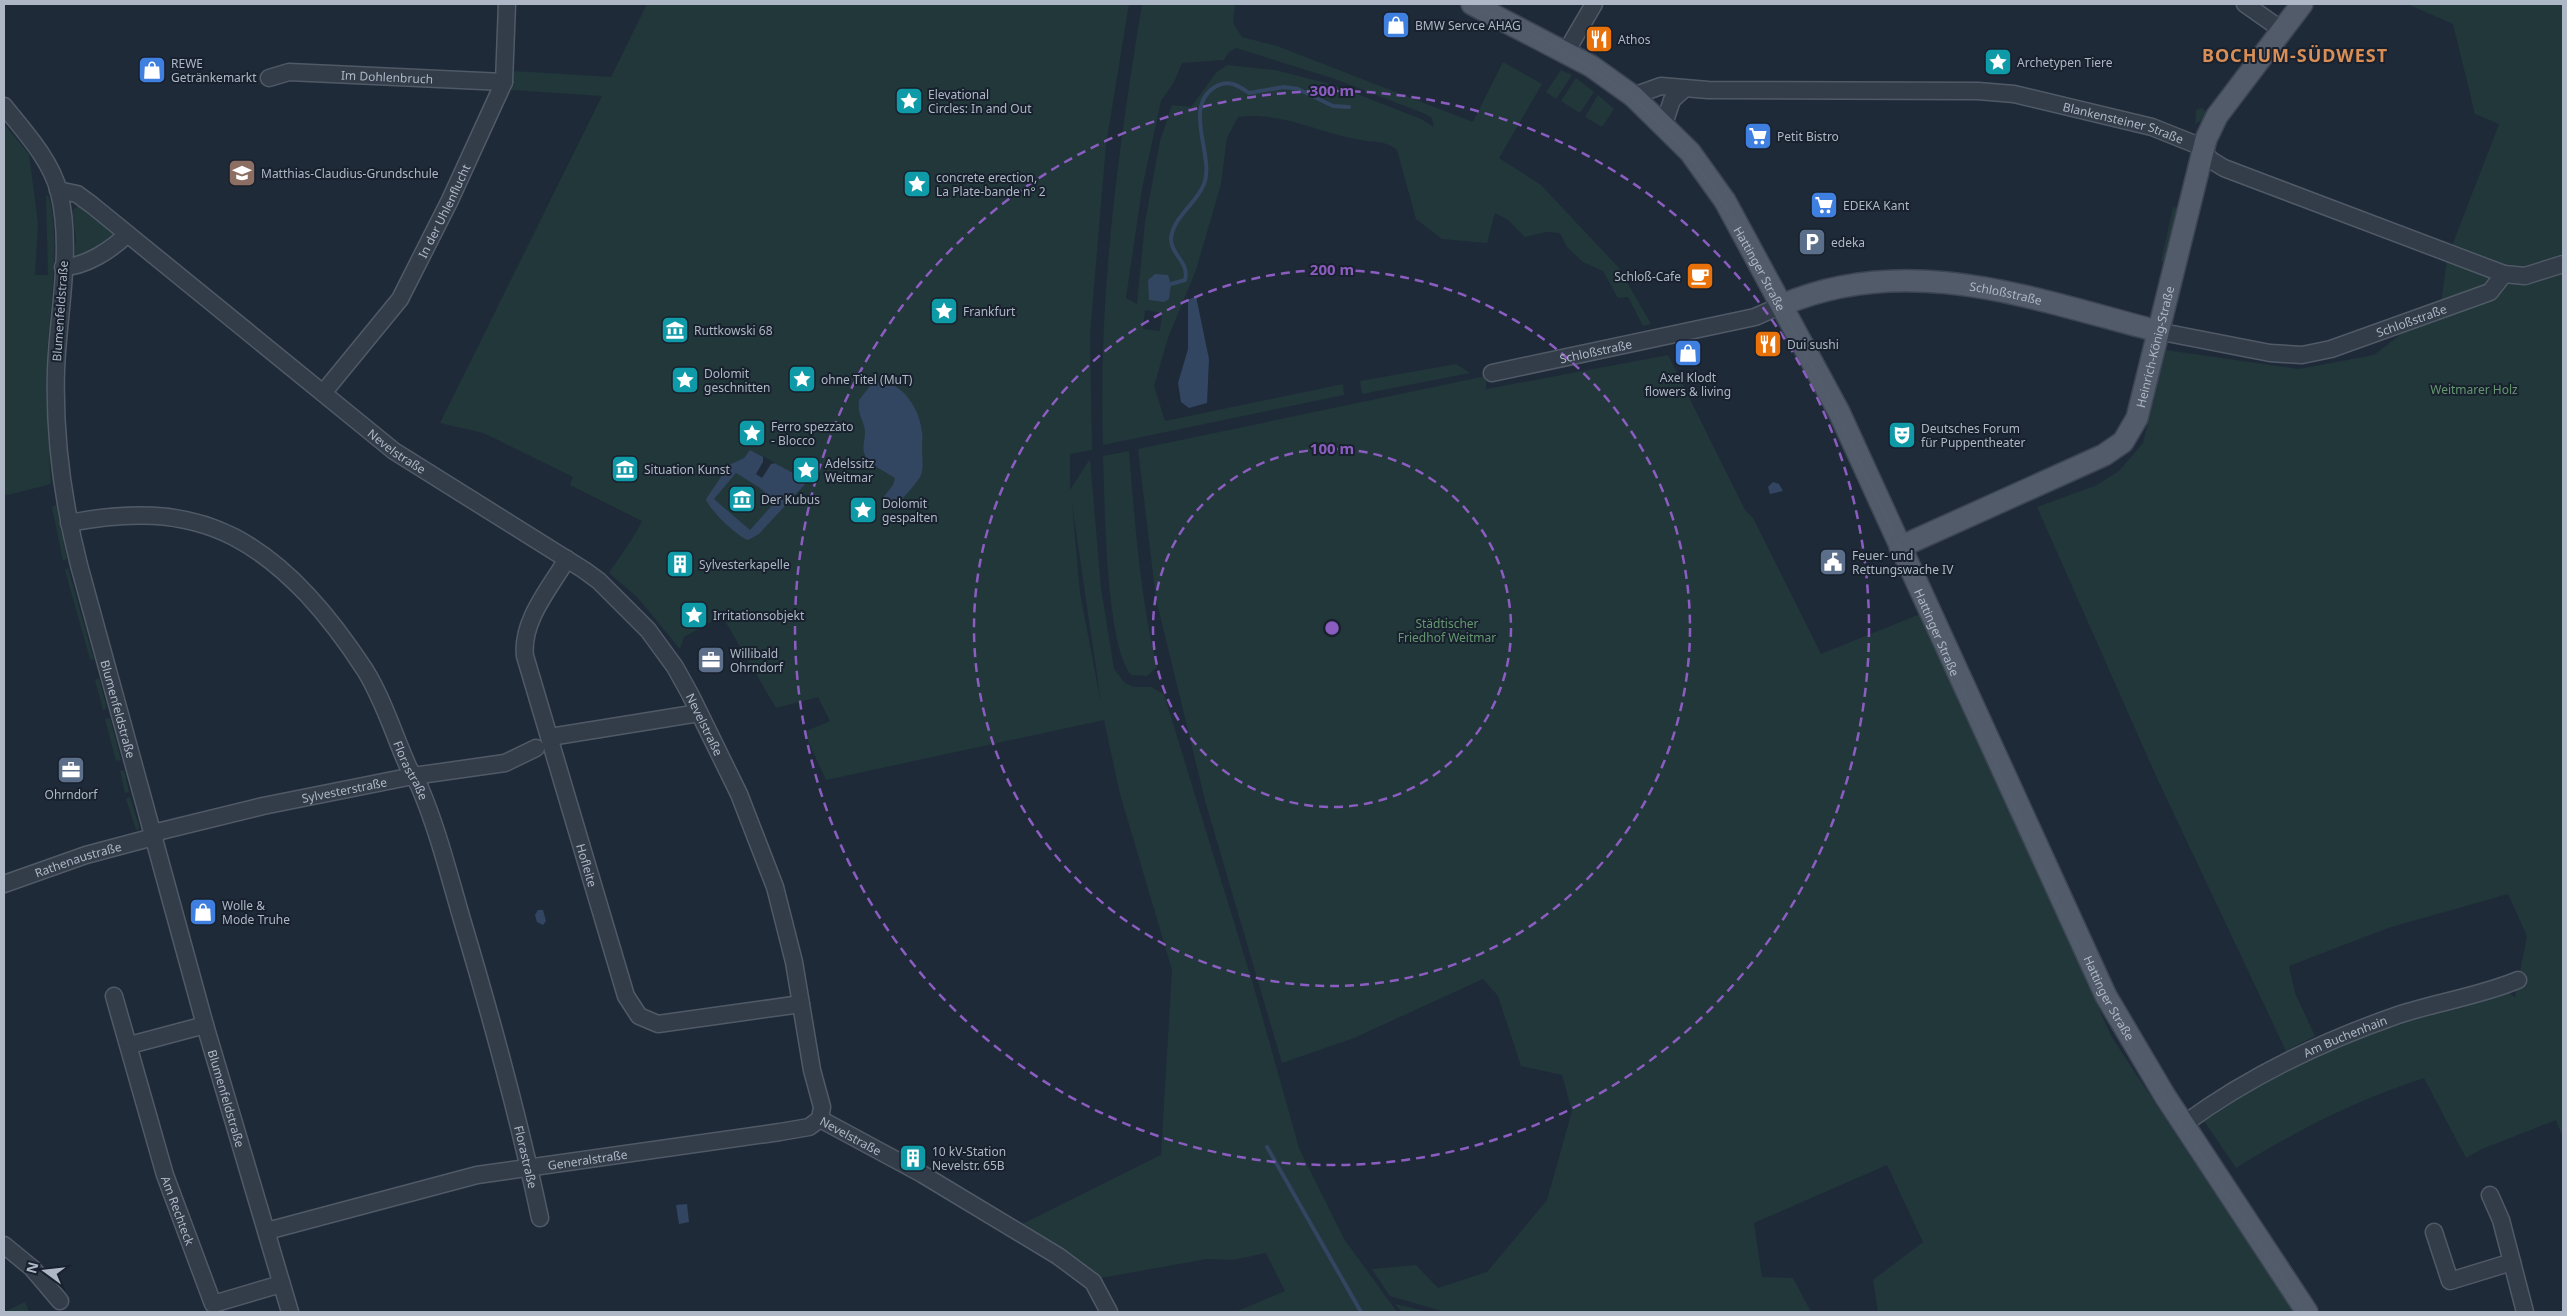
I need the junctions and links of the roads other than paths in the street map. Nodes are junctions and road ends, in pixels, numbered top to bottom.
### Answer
1 (507, 4) edge
2 (1472, 4) edge
3 (1594, 4) edge
4 (2245, 4) edge
5 (2302, 4) edge
6 (2282, 30) junction
7 (1566, 52) junction
8 (269, 78) dead end
9 (504, 82) junction
10 (1684, 89) junction
11 (1633, 96) junction
12 (4, 106) edge
13 (1664, 124) junction
14 (2202, 150) junction
15 (58, 190) junction
16 (127, 234) junction
17 (2563, 264) edge
18 (63, 267) junction
19 (2504, 274) junction
20 (1782, 306) junction
21 (2158, 331) junction
22 (1492, 373) dead end
23 (323, 393) junction
24 (69, 523) junction
25 (1900, 547) junction
26 (568, 559) junction
27 (699, 713) junction
28 (550, 737) junction
29 (536, 748) dead end
30 (413, 776) junction
31 (153, 836) junction
32 (4, 884) edge
33 (2518, 980) dead end
34 (114, 996) dead end
35 (801, 1004) junction
36 (205, 1025) junction
37 (130, 1045) junction
38 (820, 1119) junction
39 (2184, 1124) junction
40 (527, 1168) junction
41 (2490, 1194) dead end
42 (540, 1218) dead end
43 (267, 1231) junction
44 (2434, 1232) dead end
45 (4, 1245) edge
46 (2512, 1262) junction
47 (281, 1284) junction
48 (60, 1301) dead end
49 (290, 1312) edge
50 (1110, 1312) edge
51 (2307, 1312) edge
52 (2525, 1312) edge

1 - 9 street, In der Uhlenflucht
2 - 7 main road, Hattinger Straße
3 - 7 street
4 - 6 street
5 - 6 main road, Heinrich-König-Straße
6 - 14 main road, Heinrich-König-Straße
7 - 11 main road, Hattinger Straße
8 - 9 street, Im Dohlenbruch
9 - 23 street, In der Uhlenflucht
10 - 11 street, Blankensteiner Straße
10 - 13 street
10 - 14 street, Blankensteiner Straße
11 - 13 main road, Hattinger Straße
12 - 15 street, Blumenfeldstraße
13 - 20 main road, Hattinger Straße
14 - 19 street, Blankensteiner Straße
14 - 21 main road, Heinrich-König-Straße
15 - 16 street, Nevelstraße
15 - 18 street, Blumenfeldstraße
16 - 18 street
16 - 23 street, Nevelstraße
17 - 19 street, Blankensteiner Straße
18 - 24 street, Blumenfeldstraße
19 - 21 street, Schloßstraße
20 - 21 main road, Schloßstraße
20 - 22 street, Schloßstraße
20 - 25 main road, Hattinger Straße
21 - 25 main road, Heinrich-König-Straße
23 - 26 street, Nevelstraße
24 - 30 street, Florastraße
24 - 31 street, Blumenfeldstraße
25 - 39 main road, Hattinger Straße
26 - 27 street, Nevelstraße
26 - 28 street, Hofleite
27 - 28 street
27 - 35 street, Nevelstraße
28 - 35 street, Hofleite
29 - 30 street, Sylvesterstraße
30 - 31 street, Sylvesterstraße
30 - 40 street, Florastraße
31 - 32 street, Rathenaustraße
31 - 36 street, Blumenfeldstraße
33 - 39 street, Am Buchenhain
34 - 37 street, Am Rechteck
35 - 38 street, Nevelstraße
36 - 37 street
36 - 43 street, Blumenfeldstraße
37 - 47 street, Am Rechteck
38 - 40 street, Generalstraße
38 - 50 street, Nevelstraße
39 - 51 main road, Hattinger Straße
40 - 42 street, Florastraße
40 - 43 street, Generalstraße
41 - 46 street
43 - 47 street, Blumenfeldstraße
44 - 46 street
45 - 48 street
46 - 52 street
47 - 49 street, Blumenfeldstraße

